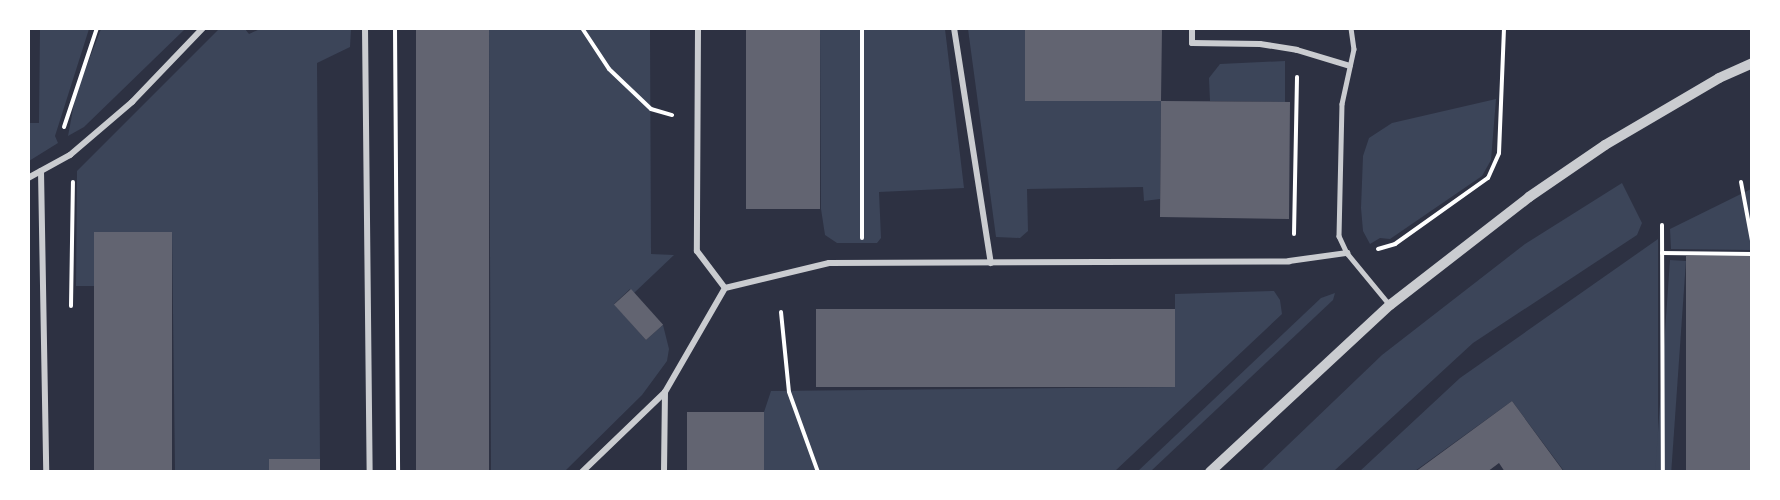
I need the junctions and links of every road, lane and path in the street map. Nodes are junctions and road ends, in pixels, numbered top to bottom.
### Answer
1 (97, 28) edge
2 (203, 28) edge
3 (365, 28) edge
4 (395, 28) edge
5 (582, 28) edge
6 (698, 28) edge
7 (862, 28) edge
8 (954, 28) edge
9 (1192, 28) edge
10 (1351, 28) edge
11 (1504, 28) edge
12 (1752, 63) edge
13 (1350, 66) junction
14 (1297, 67) dead end
15 (698, 122) junction
16 (70, 155) junction
17 (41, 171) junction
18 (28, 178) edge
19 (1741, 182) dead end
20 (1662, 225) dead end
21 (1293, 239) dead end
22 (1752, 241) edge
23 (1378, 249) dead end
24 (1347, 254) junction
25 (1662, 254) junction
26 (1752, 254) edge
27 (991, 262) junction
28 (862, 263) junction
29 (725, 288) junction
30 (1390, 304) junction
31 (71, 311) dead end
32 (781, 312) dead end
33 (665, 392) junction
34 (46, 471) edge
35 (370, 471) edge
36 (398, 471) edge
37 (582, 471) edge
38 (664, 471) edge
39 (818, 471) edge
40 (1210, 471) edge
41 (1664, 471) edge

1 - 16 path
2 - 16 street
3 - 35 street
4 - 36 path
5 - 15 path
6 - 15 street
7 - 28 path
8 - 27 street
9 - 13 street
10 - 13 lane
11 - 23 path
12 - 30 street
13 - 24 lane
14 - 21 path
15 - 29 street
16 - 17 street
16 - 31 path
17 - 18 street
17 - 34 street
19 - 22 path
20 - 25 path
24 - 27 street
24 - 30 lane
25 - 26 path
25 - 41 path
27 - 28 street
28 - 29 street
29 - 33 street
30 - 40 street
32 - 39 path
33 - 37 street
33 - 38 street

